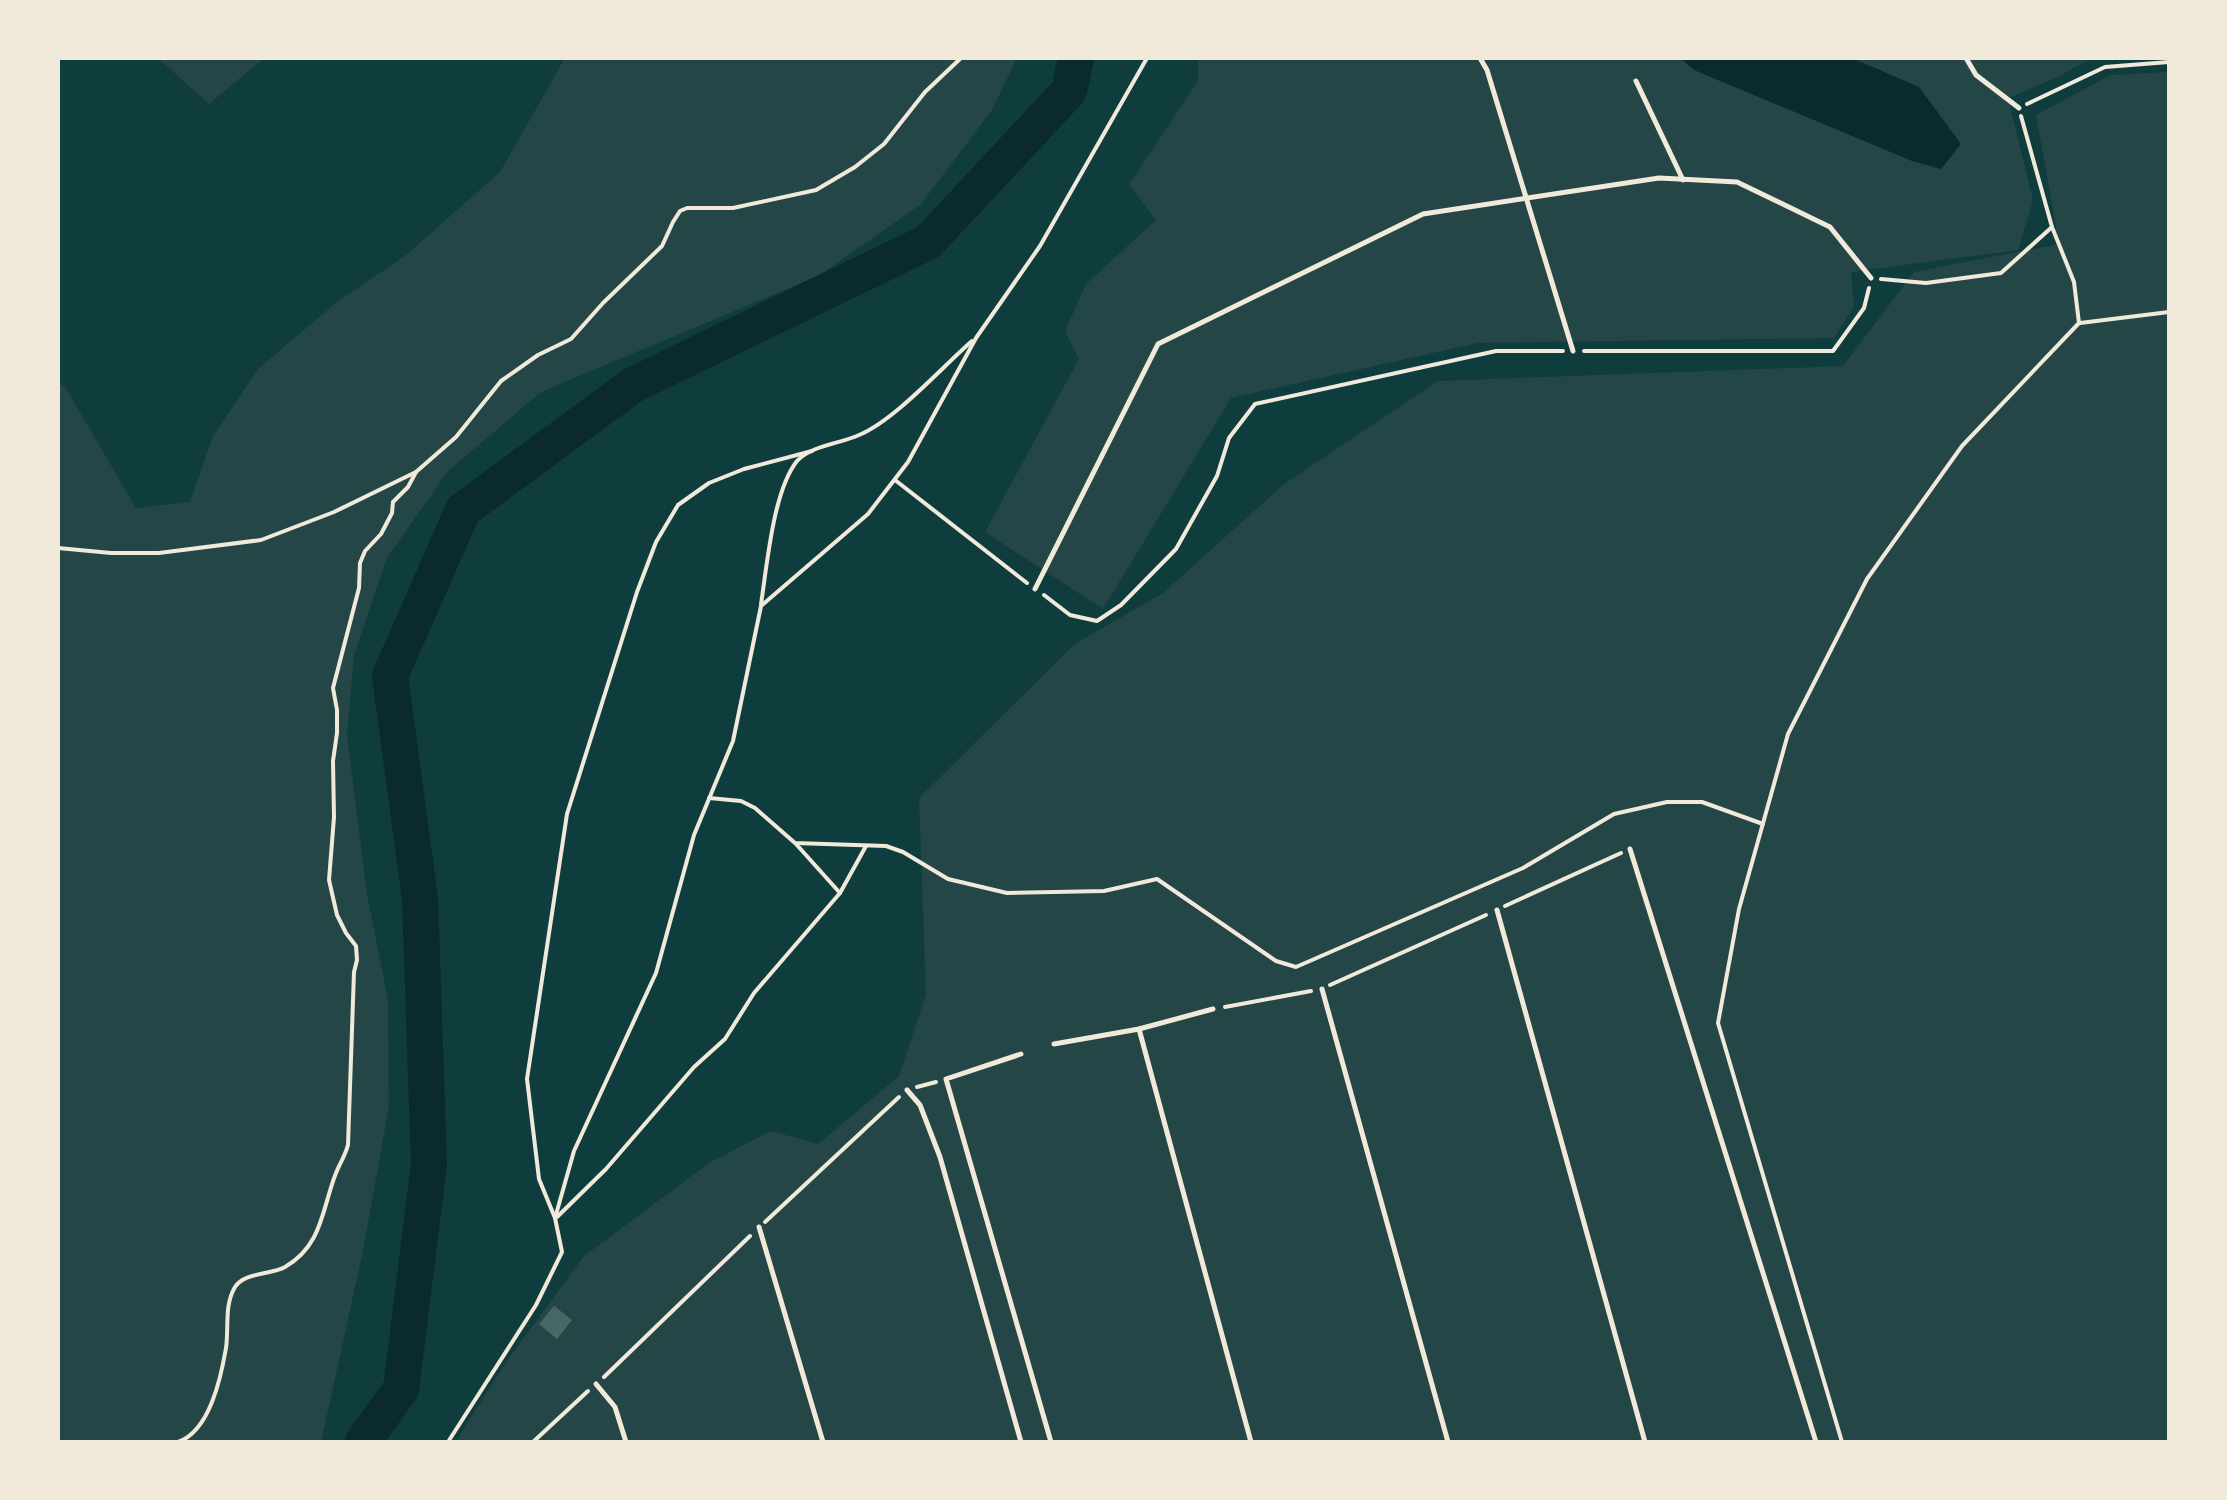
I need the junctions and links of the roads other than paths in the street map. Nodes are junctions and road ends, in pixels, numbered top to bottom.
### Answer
1 (1480, 58) edge
2 (1966, 58) edge
3 (1636, 81) dead end
4 (2019, 108) road end
5 (1683, 180) junction
6 (1528, 198) junction
7 (1871, 278) road end
8 (1573, 351) road end
9 (1035, 589) road end
10 (1630, 849) road end
11 (1497, 910) road end
12 (1322, 989) road end
13 (1213, 1009) road end
14 (1139, 1029) junction
15 (1054, 1044) dead end
16 (1021, 1054) dead end
17 (907, 1090) road end
18 (759, 1227) road end
19 (596, 1384) road end
20 (626, 1442) edge
21 (823, 1442) edge
22 (1021, 1442) edge
23 (1051, 1442) edge
24 (1251, 1442) edge
25 (1448, 1442) edge
26 (1645, 1442) edge
27 (1816, 1442) edge

1 - 6 lane
2 - 4 lane
3 - 5 lane
5 - 6 lane
5 - 7 lane
6 - 8 lane
6 - 9 lane
10 - 27 lane
11 - 26 lane
12 - 25 lane
13 - 14 lane
14 - 15 lane
14 - 24 lane
16 - 23 lane
17 - 22 lane
18 - 21 lane
19 - 20 lane

